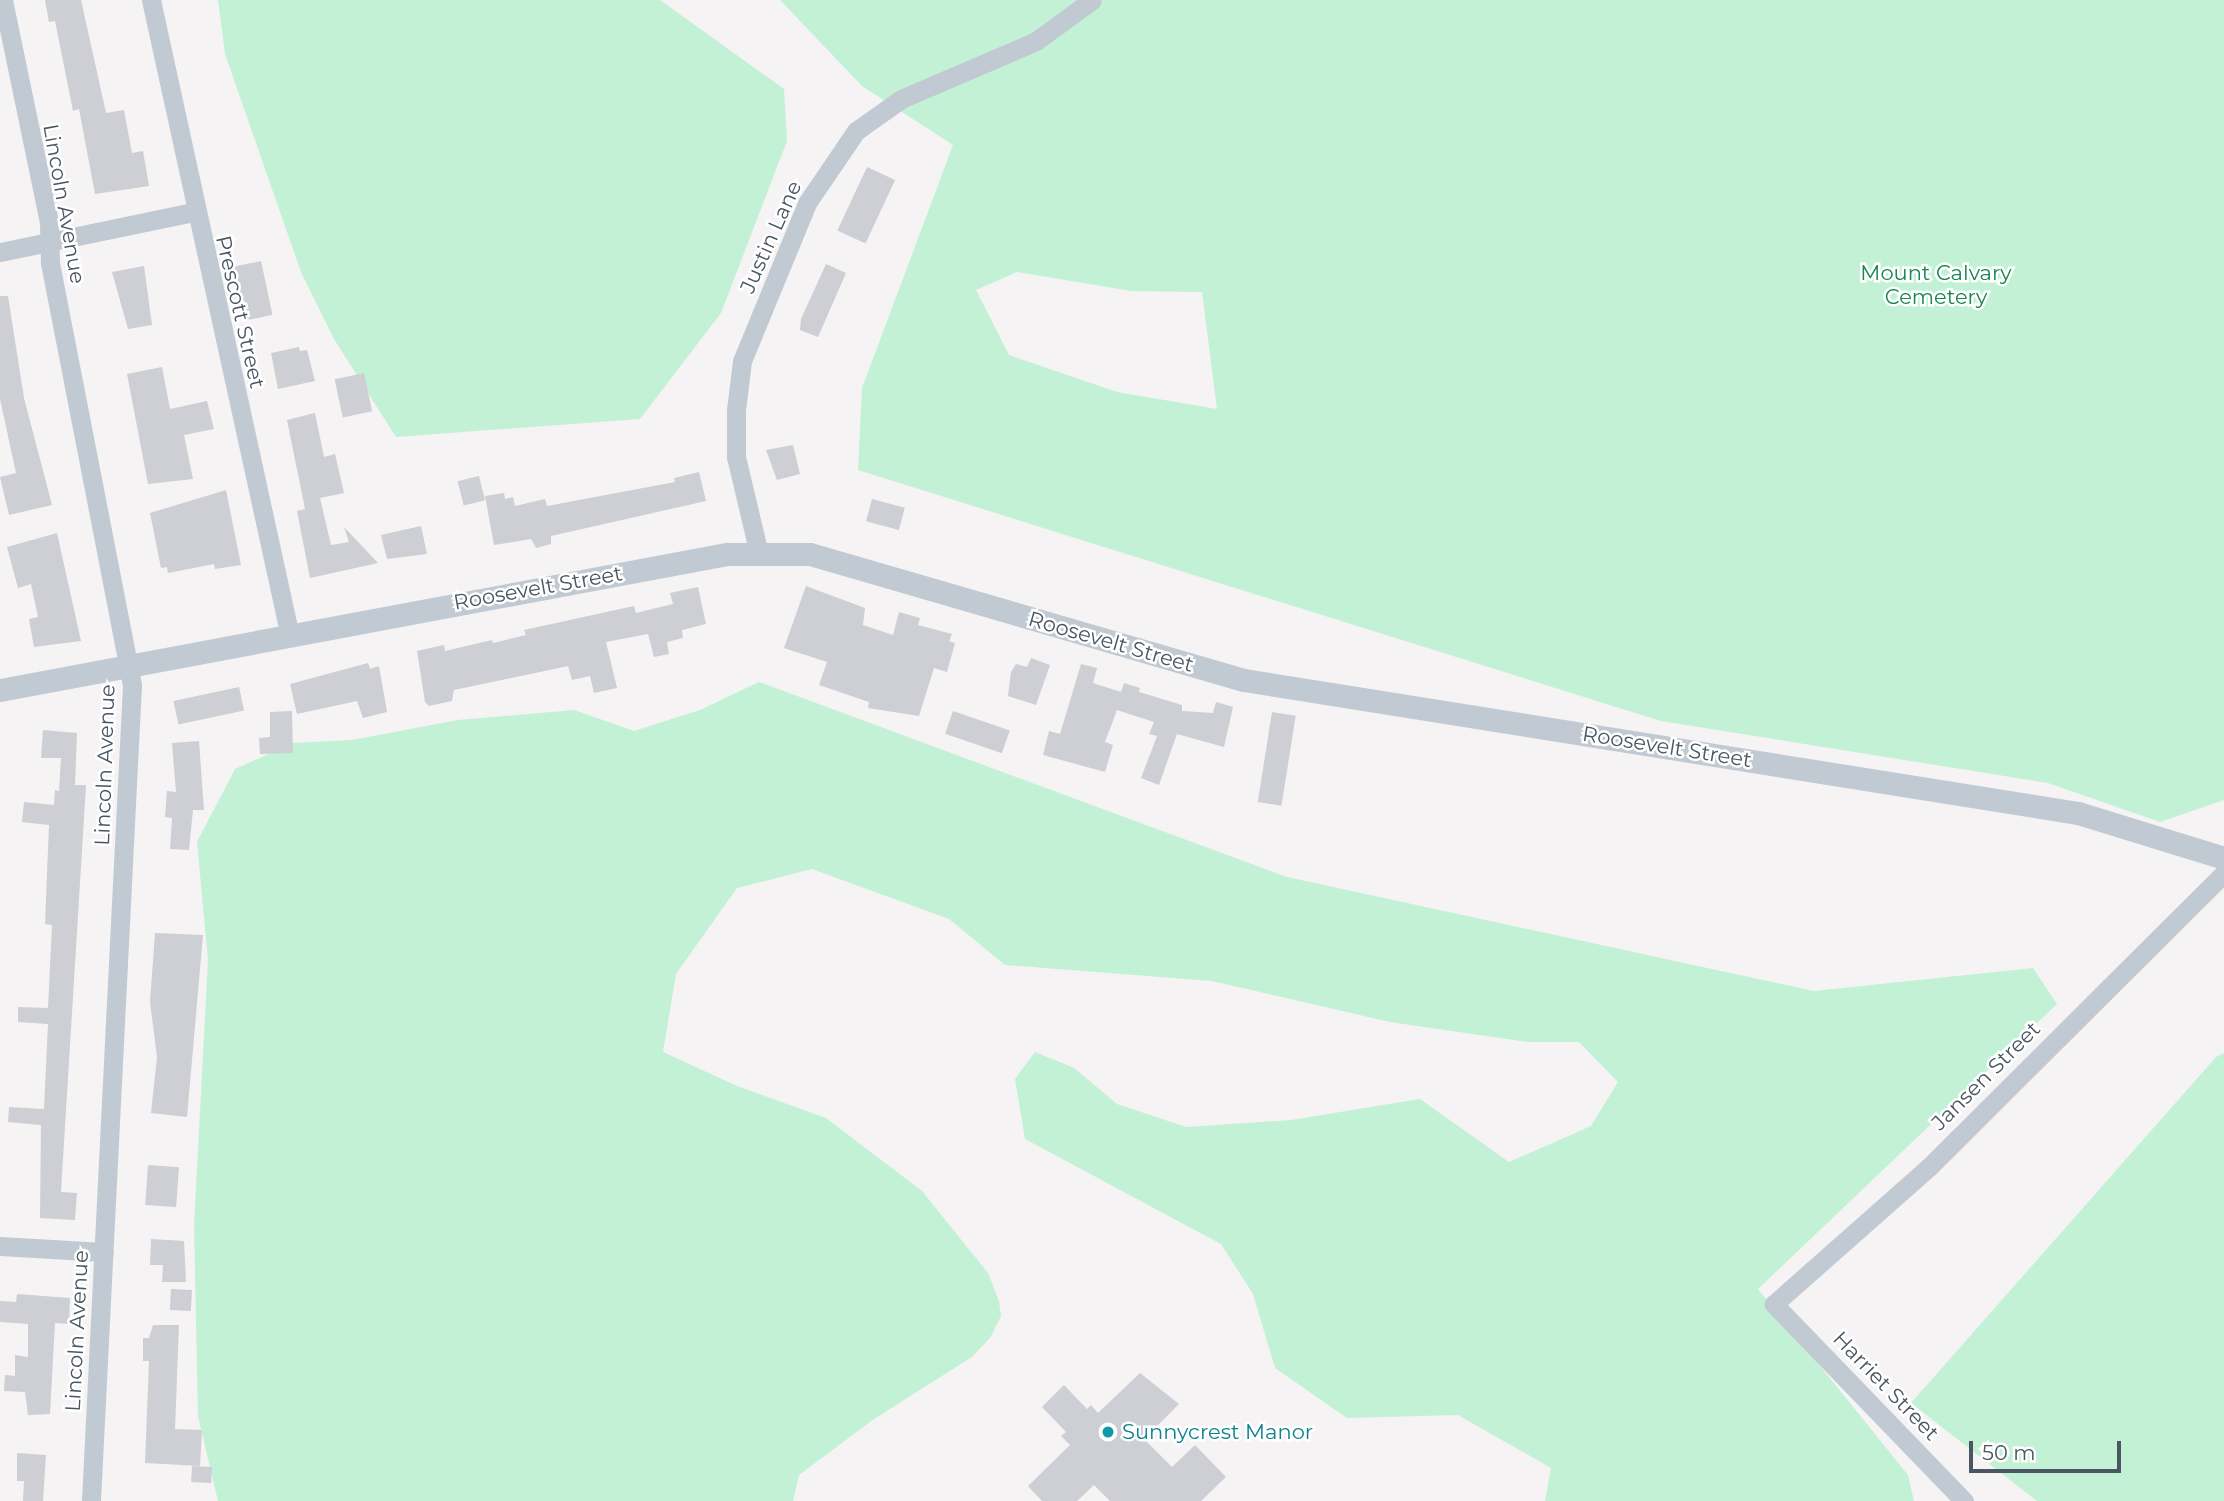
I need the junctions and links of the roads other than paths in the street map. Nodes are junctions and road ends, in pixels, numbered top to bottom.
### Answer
1 (3, 0) edge
2 (151, 0) edge
3 (1092, 0) edge
4 (194, 212) junction
5 (49, 242) junction
6 (0, 252) edge
7 (759, 554) junction
8 (289, 632) junction
9 (129, 664) junction
10 (0, 690) edge
11 (2224, 858) edge
12 (2224, 873) edge
13 (0, 1246) edge
14 (104, 1252) junction
15 (1774, 1304) joint
16 (91, 1501) edge
17 (1964, 1501) edge

1 - 5 street, Lincoln Avenue
2 - 4 street, Prescott Street
3 - 7 street, Justin Lane
4 - 5 street
4 - 8 street, Prescott Street
5 - 6 street
5 - 9 street, Lincoln Avenue
7 - 8 street, Roosevelt Street
7 - 11 street, Roosevelt Street
8 - 9 street, Roosevelt Street
9 - 10 street, Roosevelt Street
9 - 14 street, Lincoln Avenue
12 - 15 street, Jansen Street
13 - 14 street
14 - 16 street, Lincoln Avenue
15 - 17 street, Harriet Street

